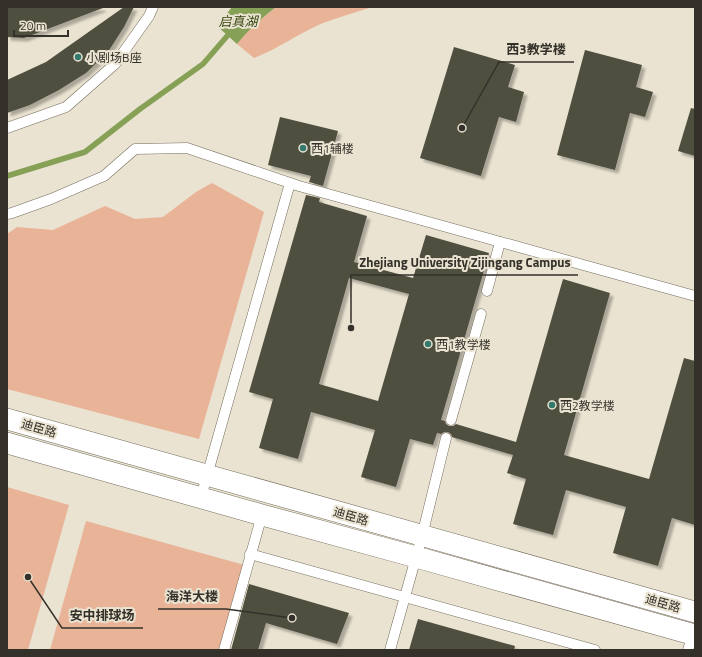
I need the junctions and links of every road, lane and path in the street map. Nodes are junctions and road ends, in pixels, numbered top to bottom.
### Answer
1 (153, 7) edge
2 (7, 128) edge
3 (290, 183) junction
4 (7, 214) edge
5 (500, 242) junction
6 (487, 291) dead end
7 (695, 296) edge
8 (481, 314) dead end
9 (7, 419) edge
10 (451, 420) dead end
11 (446, 438) dead end
12 (7, 443) edge
13 (207, 476) junction
14 (201, 497) junction
15 (262, 515) junction
16 (422, 536) junction
17 (250, 554) junction
18 (416, 557) junction
19 (405, 597) junction
20 (695, 612) edge
21 (692, 640) edge
22 (224, 650) edge
23 (390, 650) edge
24 (595, 650) edge

1 - 2 lane
3 - 4 lane
3 - 5 lane
3 - 13 lane
5 - 6 lane
5 - 7 lane
8 - 10 lane
9 - 13 street, 迪臣路
11 - 16 lane
12 - 14 street, 迪臣路
13 - 14 lane
13 - 16 street, 迪臣路
14 - 15 street, 迪臣路
15 - 17 lane
15 - 18 street, 迪臣路
16 - 18 lane
16 - 20 street, 迪臣路
17 - 19 lane
17 - 22 lane
18 - 19 lane
18 - 21 street, 迪臣路
19 - 23 lane
19 - 24 lane

